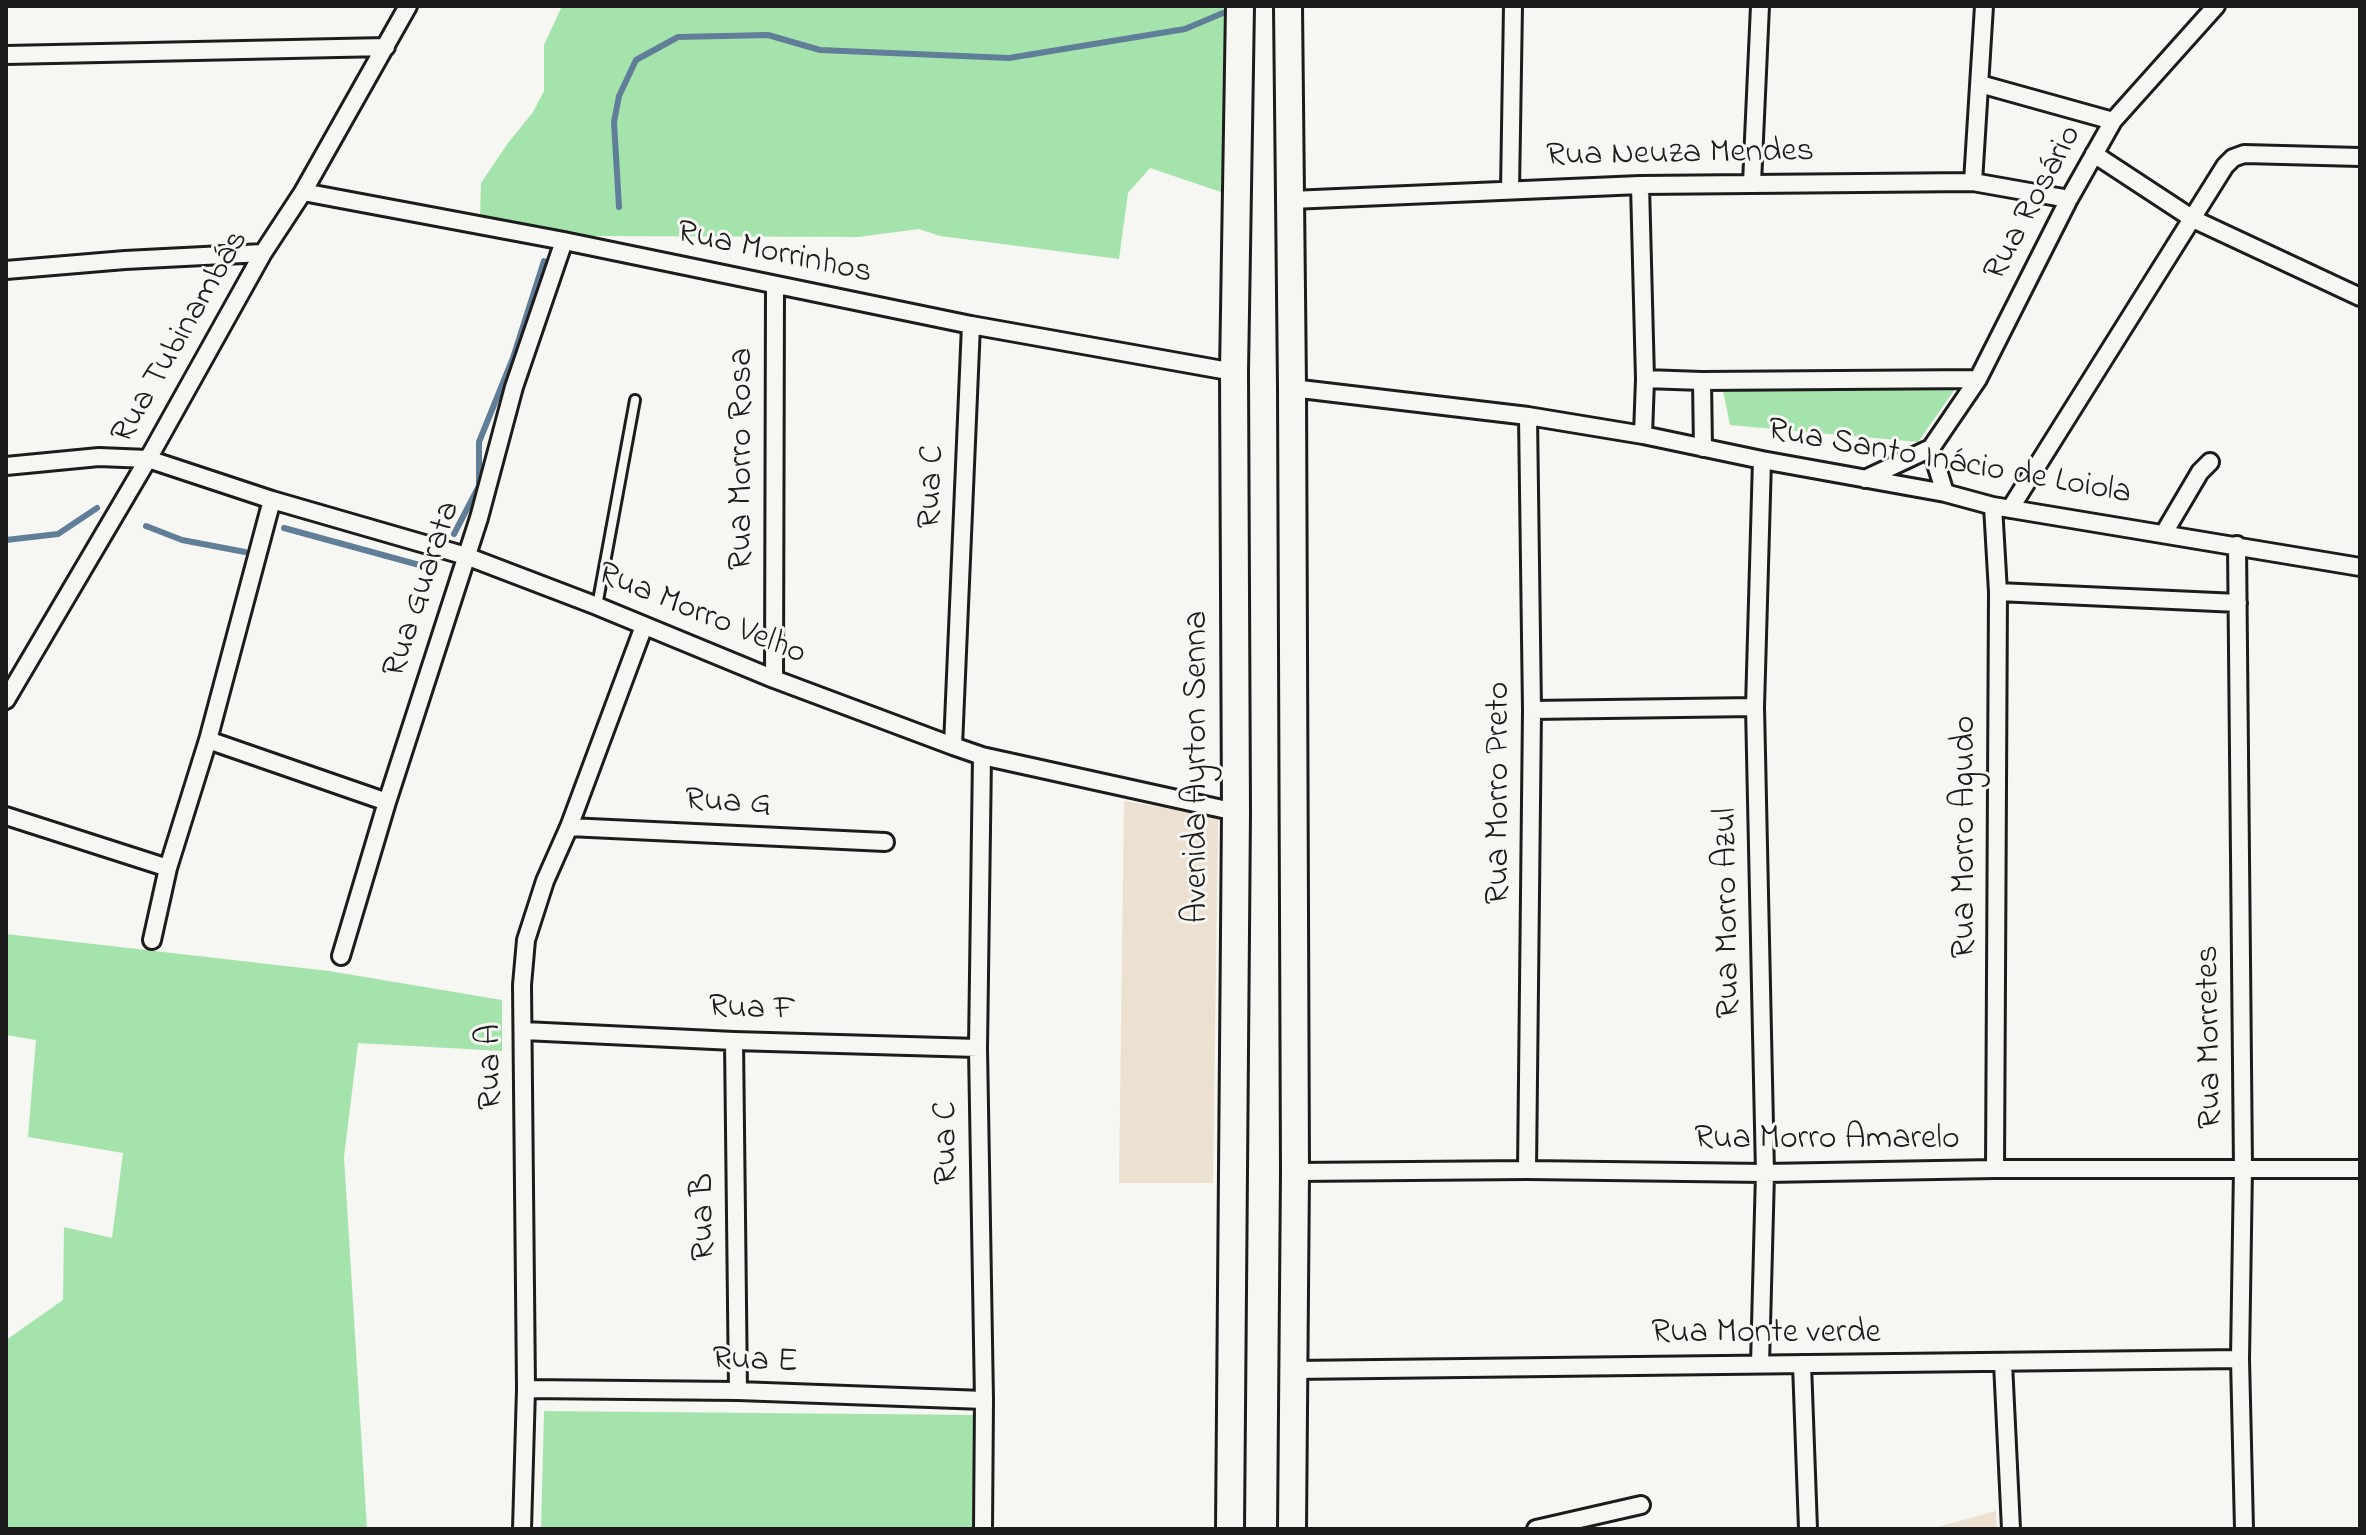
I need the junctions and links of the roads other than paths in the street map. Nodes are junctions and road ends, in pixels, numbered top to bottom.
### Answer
1 (408, 6) edge
2 (1240, 6) edge
3 (1288, 6) edge
4 (1513, 6) edge
5 (1760, 6) edge
6 (1984, 6) edge
7 (2216, 6) edge
8 (386, 47) junction
9 (6, 55) edge
10 (1980, 84) junction
11 (2113, 121) junction
12 (2094, 154) junction
13 (2360, 157) edge
14 (1973, 182) junction
15 (1752, 183) junction
16 (1640, 185) junction
17 (1510, 190) junction
18 (303, 192) junction
19 (2069, 199) junction
20 (1291, 200) junction
21 (2193, 219) junction
22 (564, 241) junction
23 (263, 253) junction
24 (6, 270) edge
25 (775, 286) junction
26 (2360, 297) edge
27 (971, 325) junction
28 (1234, 372) junction
29 (1645, 379) junction
30 (1978, 379) junction
31 (1702, 381) junction
32 (1292, 388) junction
33 (635, 400) dead end
34 (1528, 416) junction
35 (1643, 435) junction
36 (1703, 448) junction
37 (1931, 448) junction
38 (148, 459) junction
39 (1762, 460) junction
40 (2210, 462) dead end
41 (6, 466) edge
42 (1863, 479) junction
43 (1945, 493) junction
44 (272, 500) junction
45 (2002, 507) junction
46 (2164, 533) junction
47 (2237, 545) junction
48 (466, 556) junction
49 (2360, 567) edge
50 (1998, 592) junction
51 (2238, 603) junction
52 (597, 606) junction
53 (644, 626) junction
54 (774, 679) junction
55 (6, 698) edge
56 (1755, 707) junction
57 (1532, 710) junction
58 (208, 740) junction
59 (953, 746) junction
60 (982, 756) junction
61 (387, 802) junction
62 (1236, 812) junction
63 (6, 816) edge
64 (569, 827) junction
65 (885, 842) dead end
66 (168, 868) junction
67 (152, 940) dead end
68 (341, 956) dead end
69 (524, 1031) junction
70 (734, 1041) junction
71 (978, 1048) junction
72 (2243, 1168) junction
73 (1995, 1169) junction
74 (2360, 1169) edge
75 (1527, 1170) junction
76 (1295, 1172) junction
77 (1765, 1173) junction
78 (2240, 1359) junction
79 (2003, 1363) junction
80 (1760, 1364) junction
81 (1802, 1364) junction
82 (1292, 1370) junction
83 (526, 1389) junction
84 (738, 1391) junction
85 (984, 1400) junction
86 (1641, 1505) dead end
87 (522, 1529) edge
88 (983, 1529) edge
89 (1230, 1529) edge
90 (1292, 1529) edge
91 (1536, 1529) edge
92 (1808, 1529) edge
93 (2011, 1529) edge
94 (2244, 1529) edge

1 - 8 street, Rua Tubinambás
2 - 28 main road, Avenida Ayrton Senna
3 - 20 main road
4 - 17 street
5 - 15 street
6 - 10 street
7 - 11 street, Rua Rosário
8 - 9 street
8 - 18 street, Rua Tubinambás
10 - 11 street
10 - 14 street
11 - 12 street, Rua Rosário
12 - 19 street, Rua Rosário
12 - 21 street
13 - 21 street
14 - 15 street, Rua Neuza Mendes
14 - 19 street, Rua Neuza Mendes
15 - 16 street, Rua Neuza Mendes
16 - 17 street, Rua Neuza Mendes
16 - 29 street
17 - 20 street, Rua Neuza Mendes
18 - 22 street, Rua Morrinhos
18 - 23 street, Rua Tubinambás
19 - 30 street, Rua Rosário
20 - 32 main road
21 - 26 street
21 - 45 street
22 - 25 street, Rua Morrinhos
22 - 48 street, Rua Guarata
23 - 24 street
23 - 38 street, Rua Tubinambás
25 - 27 street, Rua Morrinhos
25 - 54 street, Rua Morro Rosa
27 - 28 street, Rua Morrinhos
27 - 59 street, Rua C
28 - 62 main road, Avenida Ayrton Senna
29 - 31 street
29 - 35 street
30 - 31 street
30 - 37 street, Rua Rosário
31 - 36 street
32 - 34 street, Rua Santo Inácio de Loiola
32 - 76 main road
33 - 52 lane
34 - 35 street, Rua Santo Inácio de Loiola
34 - 57 street, Rua Morro Preto
35 - 36 street, Rua Santo Inácio de Loiola
36 - 39 street, Rua Santo Inácio de Loiola
37 - 42 street
37 - 43 street
38 - 41 street, Rua Morro Velho
38 - 44 street, Rua Morro Velho
38 - 55 street, Rua Tubinambás
39 - 42 street, Rua Santo Inácio de Loiola
39 - 56 street, Rua Morro Azul
40 - 46 street
42 - 43 street, Rua Santo Inácio de Loiola
43 - 45 street, Rua Santo Inácio de Loiola
44 - 48 street, Rua Morro Velho
44 - 58 street
45 - 46 street, Rua Santo Inácio de Loiola
45 - 50 street, Rua Morro Agudo
46 - 47 street, Rua Santo Inácio de Loiola
47 - 49 street, Rua Santo Inácio de Loiola
47 - 51 street, Rua Morretes
48 - 52 street, Rua Morro Velho
48 - 61 street, Rua Guarata
50 - 51 street
50 - 73 street, Rua Morro Agudo
51 - 72 street, Rua Morretes
52 - 53 street, Rua Morro Velho
53 - 54 street, Rua Morro Velho
53 - 64 street, Rua A
54 - 59 street, Rua Morro Velho
56 - 57 street
56 - 77 street, Rua Morro Azul
57 - 75 street, Rua Morro Preto
58 - 61 street
58 - 66 street
59 - 60 street, Rua Morro Velho
60 - 62 street, Rua Morro Velho
60 - 71 street, Rua C
61 - 68 street, Rua Guarata
62 - 89 main road, Avenida Ayrton Senna
63 - 66 street
64 - 65 street, Rua G
64 - 69 street, Rua A
66 - 67 street
69 - 70 street, Rua F
69 - 83 street, Rua A
70 - 71 street, Rua F
70 - 84 street, Rua B
71 - 85 street, Rua C
72 - 73 street, Rua Morro Amarelo
72 - 74 street, Rua Morro Amarelo
72 - 78 street, Rua Morretes
73 - 77 street, Rua Morro Amarelo
75 - 76 street, Rua Morro Amarelo
75 - 77 street, Rua Morro Amarelo
76 - 82 main road
77 - 80 street, Rua Morro Azul
78 - 79 street, Rua Monte verde
78 - 94 street, Rua Morretes
79 - 81 street, Rua Monte verde
79 - 93 street
80 - 81 street, Rua Monte verde
80 - 82 street, Rua Monte verde
81 - 92 street
82 - 90 main road
83 - 84 street, Rua E
83 - 87 street, Rua A
84 - 85 street, Rua E
85 - 88 street, Rua C
86 - 91 street

